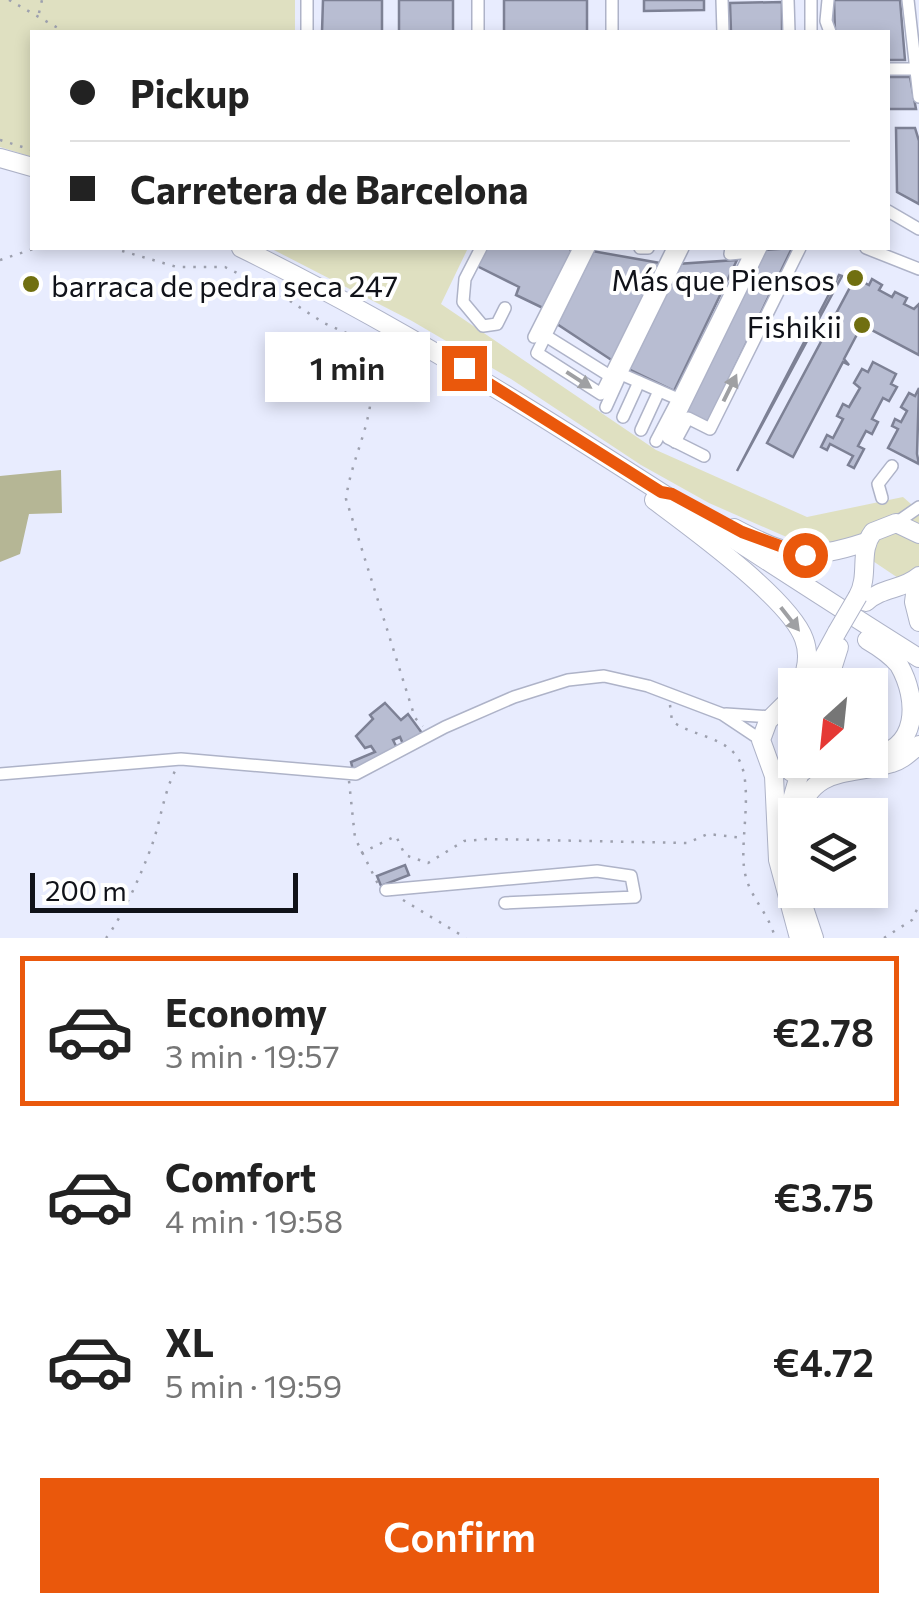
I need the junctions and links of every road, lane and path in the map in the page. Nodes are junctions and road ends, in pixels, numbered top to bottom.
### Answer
1 (9, 0) edge
2 (42, 0) edge
3 (307, 0) edge
4 (478, 0) edge
5 (612, 0) edge
6 (722, 0) edge
7 (788, 0) edge
8 (811, 0) edge
9 (828, 0) edge
10 (908, 0) edge
11 (39, 15) junction
12 (62, 30) edge
13 (307, 30) edge
14 (478, 30) edge
15 (612, 30) edge
16 (723, 30) edge
17 (790, 30) edge
18 (811, 30) edge
19 (829, 30) edge
20 (890, 69) edge
21 (916, 69) junction
22 (919, 97) edge
23 (0, 140) edge
24 (30, 149) edge
25 (0, 158) edge
26 (30, 166) edge
27 (890, 212) edge
28 (919, 228) edge
29 (30, 250) edge
30 (119, 250) edge
31 (246, 250) edge
32 (480, 250) edge
33 (579, 250) edge
34 (588, 250) edge
35 (672, 250) edge
36 (683, 250) edge
37 (731, 250) edge
38 (761, 250) edge
39 (799, 250) edge
40 (871, 250) edge
41 (0, 260) edge
42 (919, 269) edge
43 (505, 308) dead end
44 (406, 333) junction
45 (540, 336) junction
46 (615, 375) junction
47 (639, 382) junction
48 (659, 391) junction
49 (678, 399) junction
50 (606, 407) dead end
51 (622, 417) dead end
52 (641, 430) dead end
53 (656, 441) dead end
54 (675, 442) junction
55 (704, 456) dead end
56 (892, 466) dead end
57 (661, 492) junction
58 (882, 498) dead end
59 (919, 507) edge
60 (669, 512) junction
61 (896, 523) junction
62 (919, 534) edge
63 (866, 542) junction
64 (866, 567) junction
65 (918, 577) edge
66 (893, 587) junction
67 (862, 599) junction
68 (919, 622) edge
69 (840, 638) junction
70 (919, 658) edge
71 (806, 668) edge
72 (820, 668) edge
73 (825, 668) edge
74 (832, 668) edge
75 (669, 694) junction
76 (778, 708) edge
77 (722, 714) junction
78 (778, 719) edge
79 (431, 734) junction
80 (761, 740) junction
81 (919, 745) edge
82 (888, 753) edge
83 (181, 759) junction
84 (888, 760) edge
85 (768, 761) junction
86 (778, 768) edge
87 (0, 774) edge
88 (348, 774) junction
89 (828, 778) edge
90 (806, 798) edge
91 (744, 838) junction
92 (362, 853) junction
93 (386, 890) junction
94 (505, 903) dead end
95 (919, 905) edge
96 (804, 908) edge
97 (106, 938) edge
98 (466, 938) edge
99 (776, 938) edge
100 (800, 938) edge
101 (814, 938) edge
102 (884, 938) edge

1 - 11 path
2 - 11 path
3 - 13 street
4 - 14 street
5 - 15 street
6 - 16 street
7 - 17 street
8 - 18 street
9 - 19 street
10 - 21 street
11 - 12 path
20 - 21 street
21 - 22 street
23 - 24 path
25 - 26 highway
27 - 28 street
29 - 41 path
30 - 79 path
31 - 44 highway
32 - 43 street
33 - 45 street
34 - 45 street
35 - 46 street
36 - 46 street
37 - 49 street
38 - 54 street
54 -> 39 street
40 - 42 street
44 - 57 highway
44 - 60 highway
45 - 46 street
45 -> 46 street
46 - 47 street
46 - 50 street
47 - 48 street
47 - 51 street
48 - 49 street
48 - 52 street
49 - 53 street
54 - 55 street
56 - 58 street
57 - 63 highway
57 - 70 highway
59 - 61 street
60 -> 71 highway
60 - 82 highway
61 - 62 highway
61 - 63 highway
63 - 64 highway
64 - 66 highway
64 - 67 highway
65 - 66 highway
65 - 68 highway
66 - 67 highway
67 - 69 highway
69 - 72 highway
69 - 73 highway
69 - 74 highway
75 - 77 street
75 - 79 street
75 - 91 path
76 - 77 street
77 - 80 street
78 - 80 highway
79 - 88 street
80 - 85 highway
81 - 84 highway
83 - 87 street
83 - 88 street
83 - 97 path
85 - 86 highway
85 - 100 highway
88 - 92 path
89 - 90 highway
91 - 92 path
91 - 99 path
92 - 93 path
93 - 94 street
93 - 98 path
95 - 102 path
96 - 101 highway

